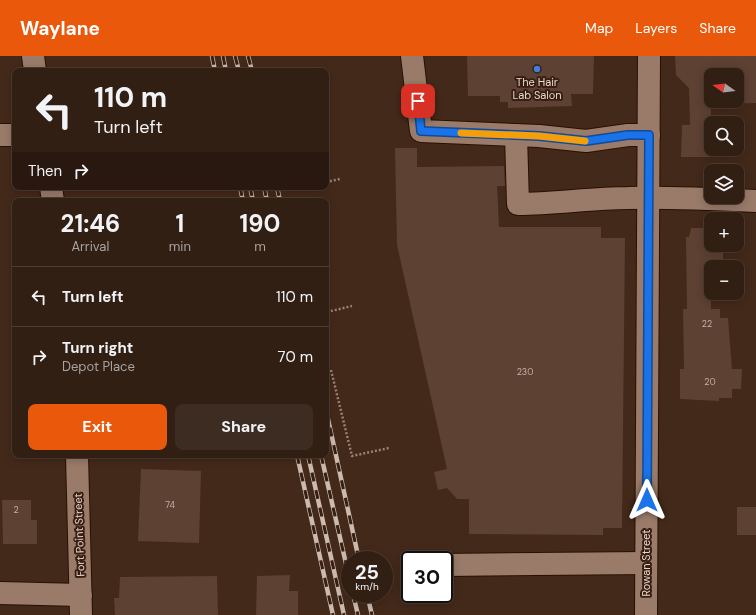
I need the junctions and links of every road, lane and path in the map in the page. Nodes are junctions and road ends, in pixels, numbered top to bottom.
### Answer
1 (33, 56) edge
2 (412, 56) edge
3 (649, 56) edge
4 (35, 68) edge
5 (0, 135) edge
6 (12, 135) edge
7 (516, 135) junction
8 (649, 135) junction
9 (340, 178) dead end
10 (329, 181) edge
11 (648, 198) junction
12 (756, 201) edge
13 (352, 306) dead end
14 (329, 312) edge
15 (331, 370) dead end
16 (389, 448) dead end
17 (76, 458) edge
18 (646, 563) junction
19 (453, 565) edge
20 (0, 593) edge
21 (81, 605) edge
22 (646, 615) edge

1 - 4 street
2 - 7 street
3 - 8 street, Rowan Street
5 - 6 street
7 - 8 street
7 - 11 street
8 - 11 street, Rowan Street
9 - 10 path
11 - 12 street
11 - 18 street, Rowan Street
13 - 14 path
15 - 16 path
17 - 21 street, Fort Point Street
18 - 19 street
18 - 22 street, Rowan Street
20 - 21 street

